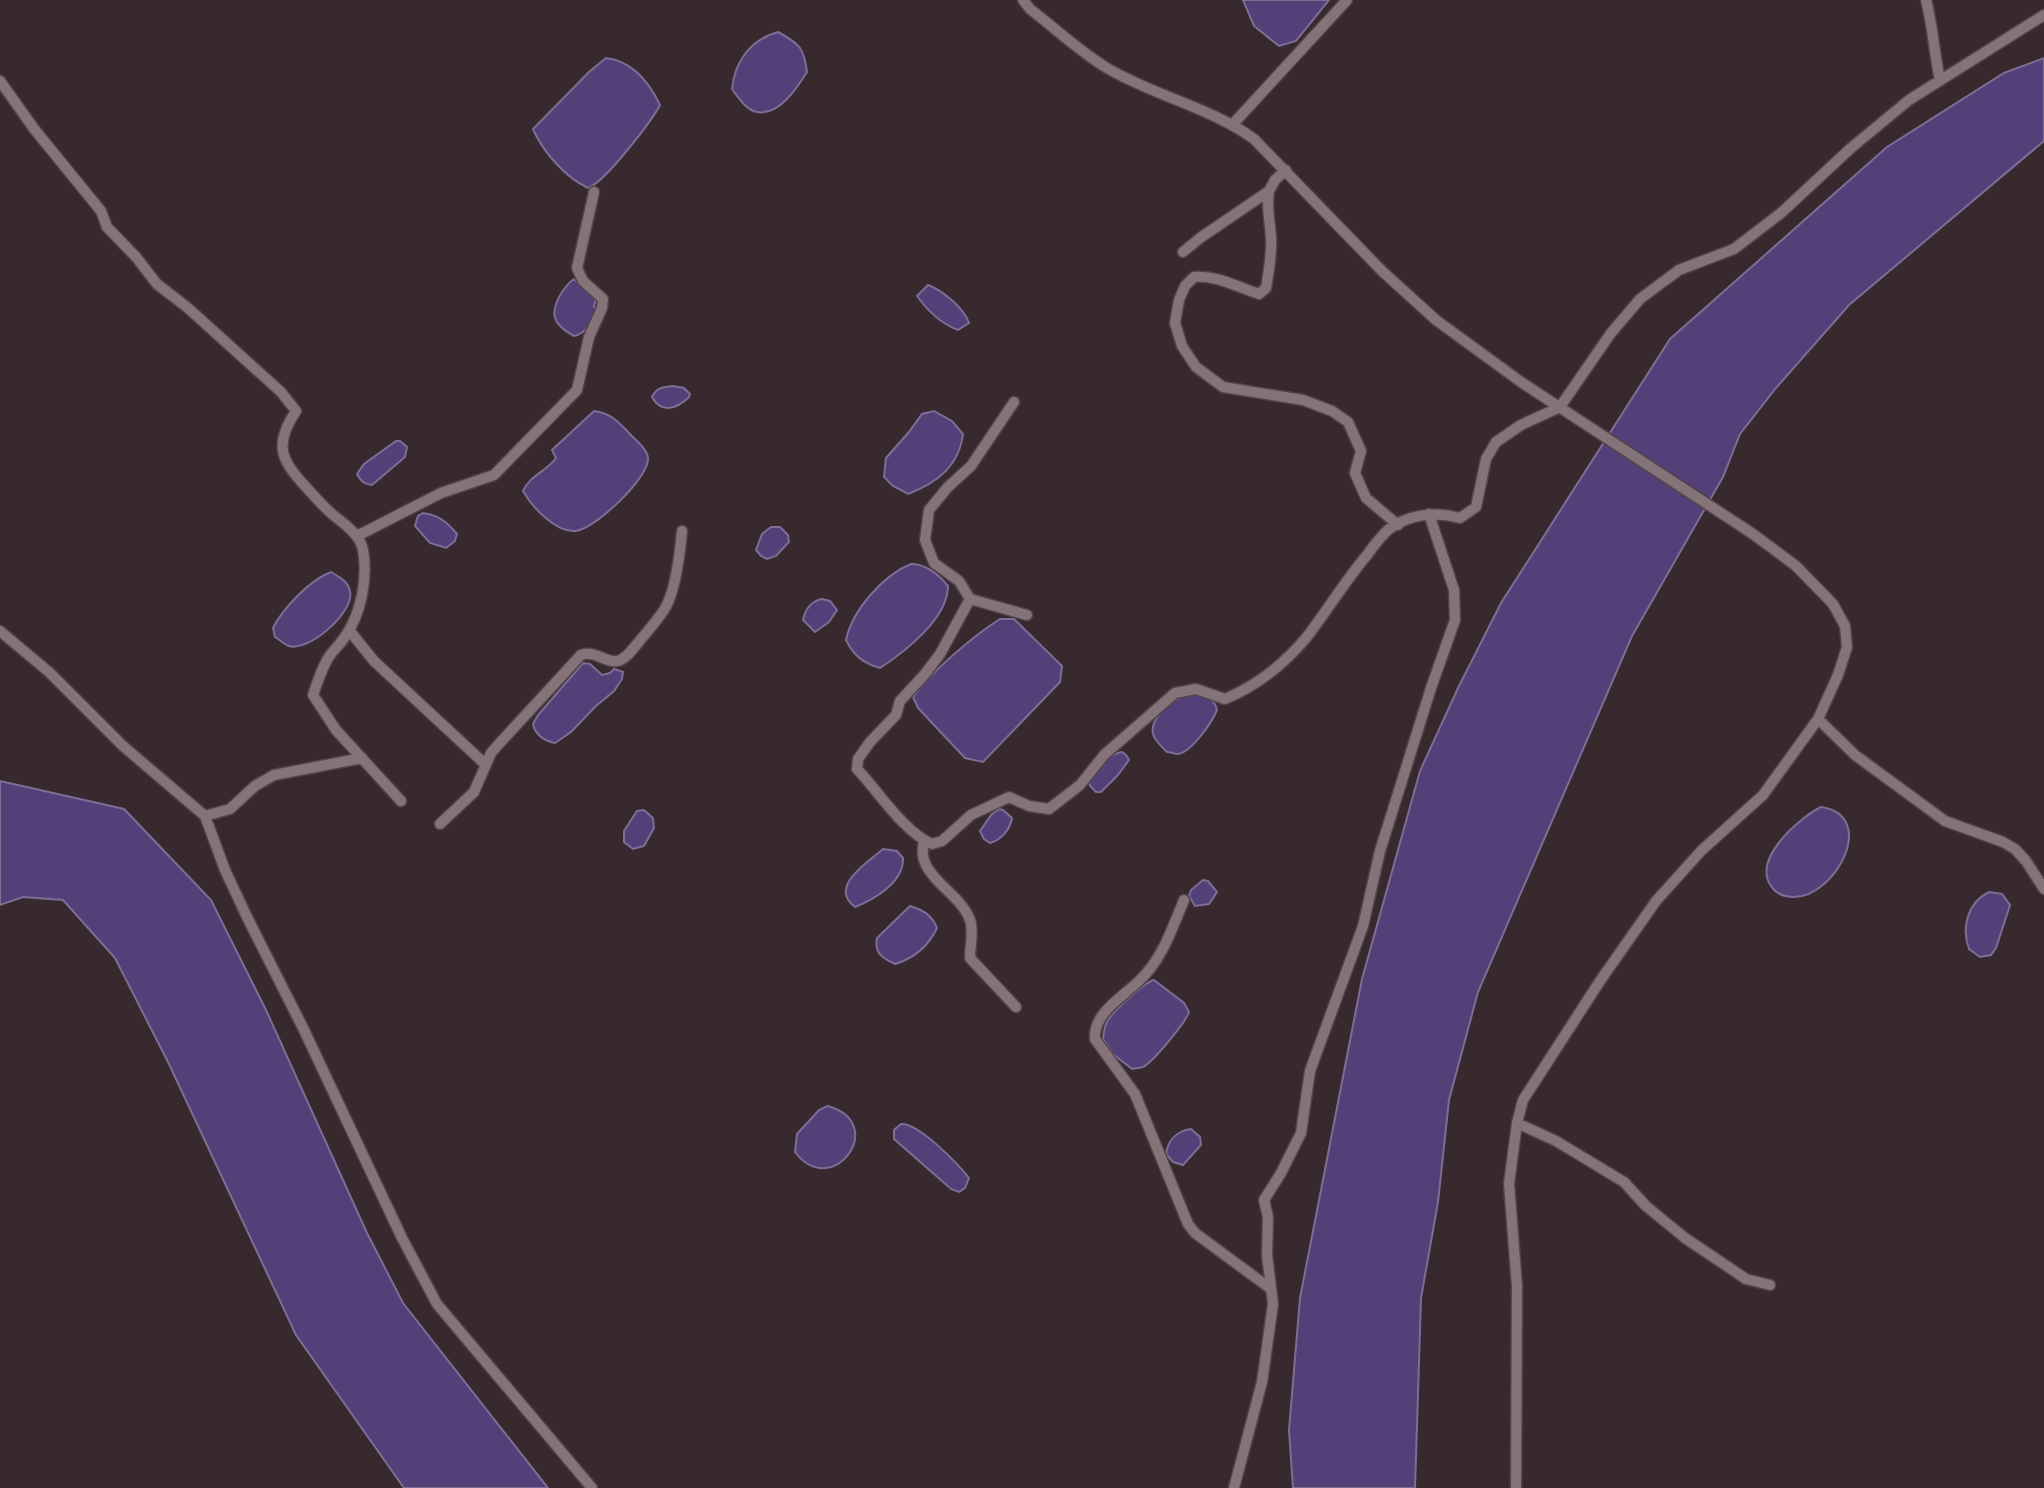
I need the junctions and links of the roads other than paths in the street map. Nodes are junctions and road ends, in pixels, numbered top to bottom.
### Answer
1 (1023, 0) edge
2 (1347, 0) edge
3 (1926, 0) edge
4 (2044, 15) edge
5 (1940, 80) junction
6 (0, 81) edge
7 (1233, 124) junction
8 (1286, 170) junction
9 (1269, 191) junction
10 (594, 192) dead end
11 (1183, 252) dead end
12 (1014, 402) dead end
13 (1560, 407) junction
14 (1429, 514) junction
15 (1398, 525) junction
16 (682, 531) dead end
17 (357, 536) junction
18 (970, 599) junction
19 (1027, 615) dead end
20 (349, 630) junction
21 (0, 631) edge
22 (1818, 719) junction
23 (362, 758) junction
24 (486, 765) junction
25 (401, 801) dead end
26 (205, 816) junction
27 (440, 824) dead end
28 (924, 841) junction
29 (2044, 889) edge
30 (1184, 900) dead end
31 (1016, 1007) dead end
32 (1517, 1123) junction
33 (1770, 1285) dead end
34 (1271, 1289) junction
35 (592, 1488) edge
36 (1234, 1488) edge
37 (1516, 1488) edge

1 - 7 street
2 - 7 street
3 - 5 street
4 - 5 street
5 - 13 street
6 - 17 street
7 - 8 street
8 - 9 street
8 - 13 street
9 - 11 street
9 - 15 street
10 - 17 street
12 - 18 street
13 - 14 street
13 - 22 street
14 - 15 street
14 - 34 street
15 - 28 street
16 - 24 street
17 - 20 street
18 - 19 street
18 - 28 street
20 - 23 street
20 - 24 street
21 - 26 street
22 - 29 street
22 - 32 street
23 - 25 street
23 - 26 street
24 - 27 street
26 - 35 street
28 - 31 street
30 - 34 street
32 - 33 street
32 - 37 street
34 - 36 street

